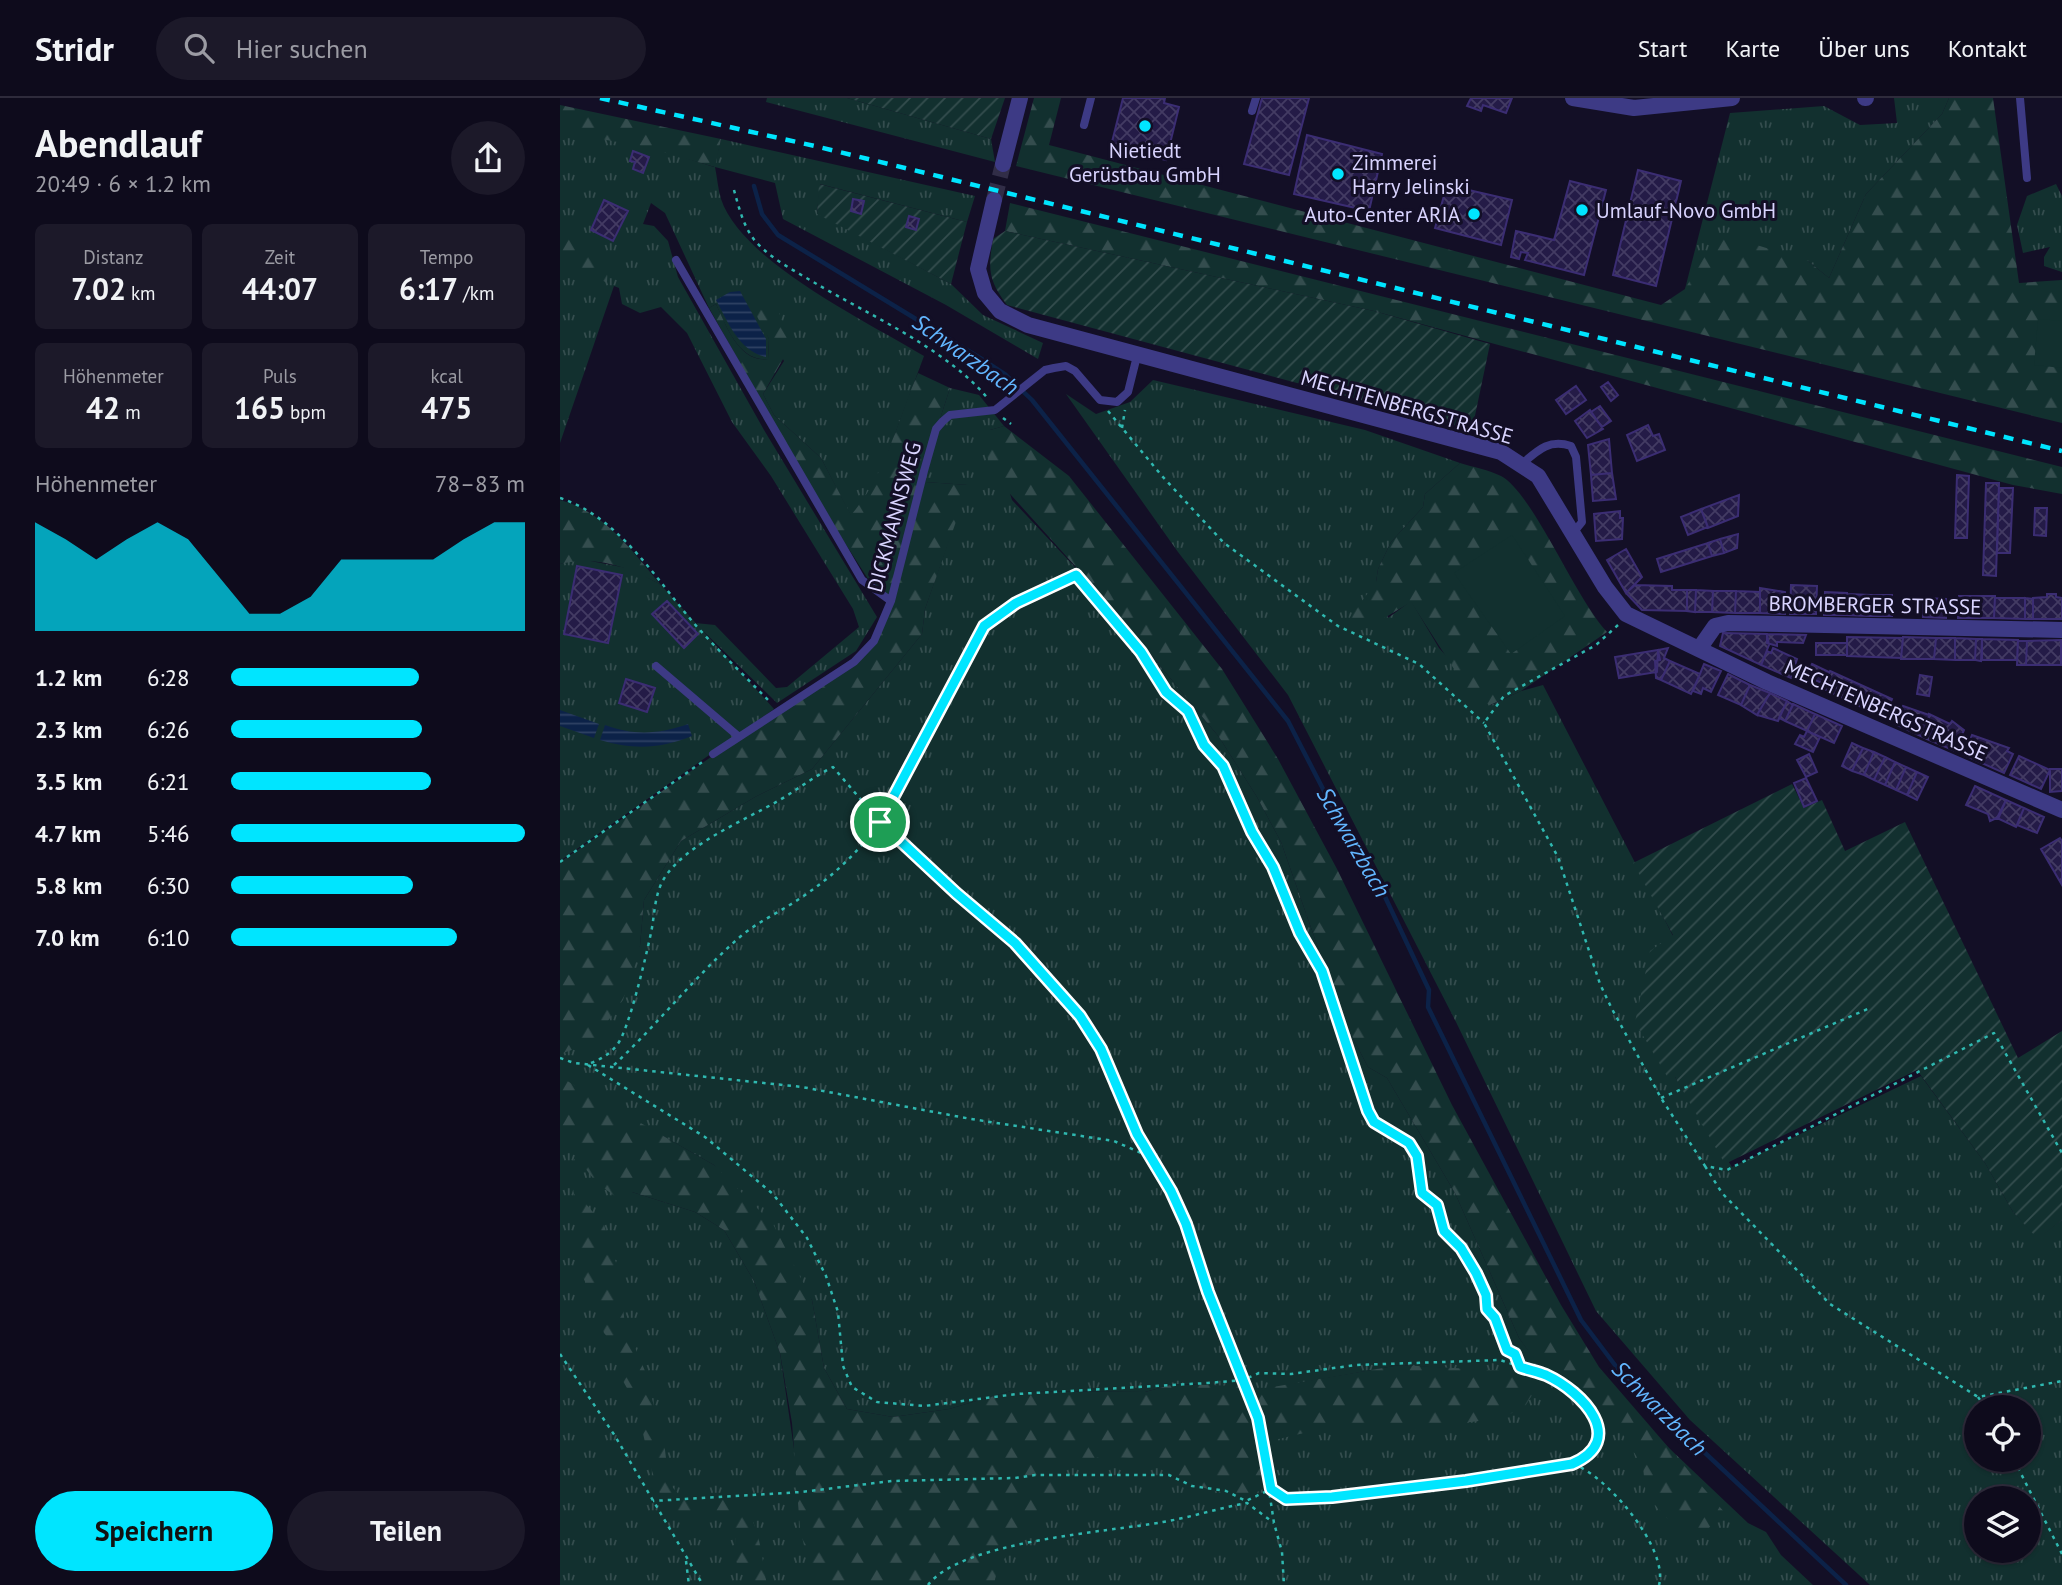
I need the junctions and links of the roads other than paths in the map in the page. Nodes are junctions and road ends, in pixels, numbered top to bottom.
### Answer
1 (1020, 98) edge
2 (1091, 98) edge
3 (1256, 98) edge
4 (1573, 98) edge
5 (1732, 98) edge
6 (2020, 98) edge
7 (1252, 111) dead end
8 (1084, 125) dead end
9 (1003, 164) tunnel mouth
10 (2027, 178) dead end
11 (994, 200) tunnel mouth
12 (676, 260) dead end
13 (1138, 356) junction
14 (1522, 463) junction
15 (1573, 533) junction
16 (891, 601) junction
17 (2062, 630) edge
18 (1699, 649) junction
19 (656, 666) dead end
20 (738, 736) junction
21 (713, 754) road end
22 (2062, 810) edge

1 - 9 street
2 - 8 lane
3 - 7 lane
4 - 5 street
6 - 10 lane
11 - 13 street, MECHTENBERGSTRASSE
12 - 16 lane
13 - 14 street, MECHTENBERGSTRASSE
13 - 16 lane, DICKMANNSWEG
14 - 15 street, MECHTENBERGSTRASSE
14 - 15 lane
15 - 18 street, MECHTENBERGSTRASSE
16 - 20 lane, DICKMANNSWEG
17 - 18 street, BROMBERGER STRASSE
18 - 22 street, MECHTENBERGSTRASSE
19 - 20 lane
20 - 21 lane, DICKMANNSWEG

